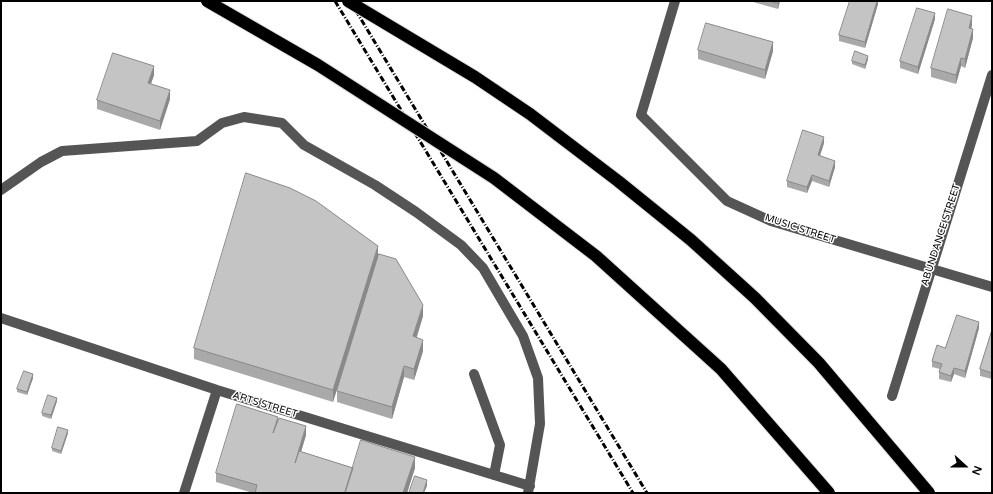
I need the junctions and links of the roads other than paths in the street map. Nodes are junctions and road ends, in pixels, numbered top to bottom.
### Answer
1 (207, 1) edge
2 (348, 1) edge
3 (675, 1) edge
4 (992, 75) edge
5 (1, 190) edge
6 (930, 269) junction
7 (992, 287) edge
8 (1, 318) edge
9 (474, 374) dead end
10 (217, 390) junction
11 (892, 396) dead end
12 (494, 475) junction
13 (529, 490) edge
14 (184, 493) edge
15 (829, 493) edge
16 (929, 493) edge

1 - 15 highway, bridge
2 - 16 highway, bridge
3 - 6 street, MUSIC STREET
4 - 6 street, ABUNDANCE STREET
5 - 13 street
6 - 7 street, MUSIC STREET
6 - 11 street, ABUNDANCE STREET
8 - 10 street, ARTS STREET
9 - 12 street
10 - 12 street, ARTS STREET
10 - 14 street
12 - 13 street, ARTS STREET

